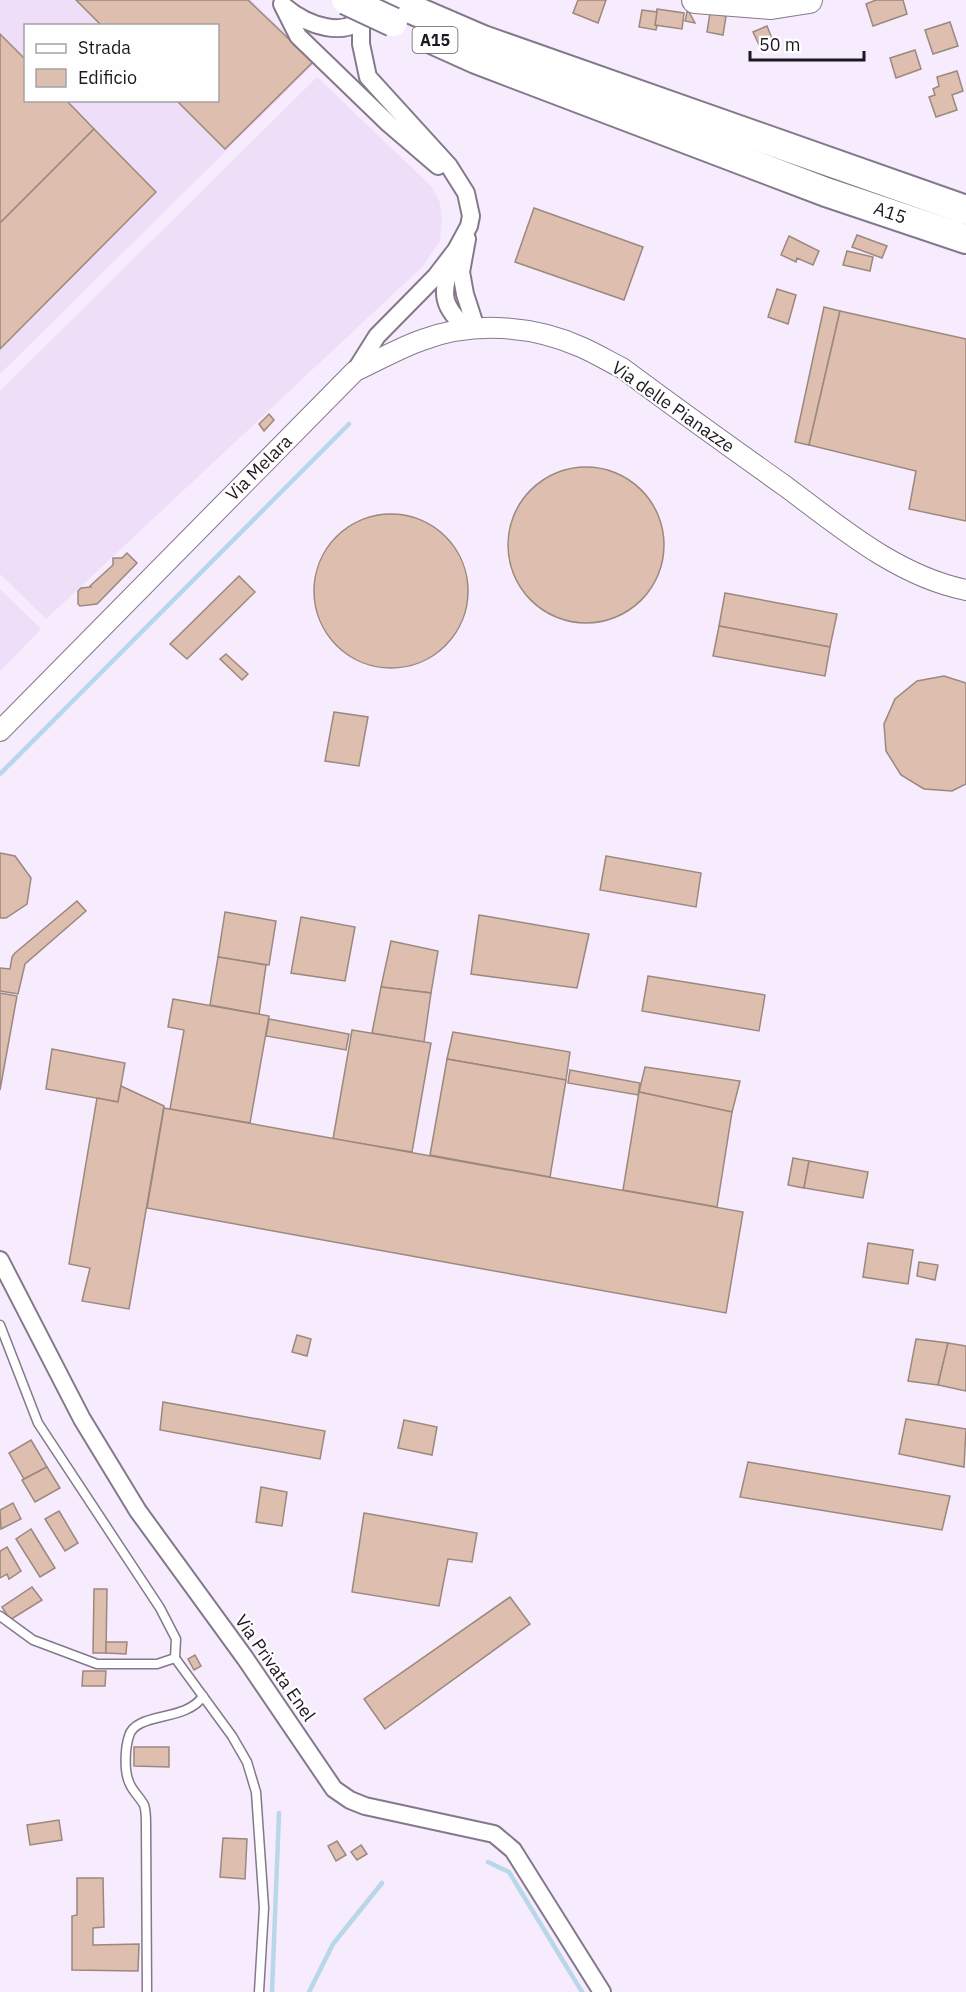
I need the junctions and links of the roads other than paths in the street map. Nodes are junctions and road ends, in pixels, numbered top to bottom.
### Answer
1 (694, 0) edge
2 (809, 0) edge
3 (279, 2) edge
4 (390, 7) edge
5 (354, 11) edge
6 (480, 50) junction
7 (459, 183) junction
8 (826, 192) junction
9 (966, 210) edge
10 (469, 226) junction
11 (966, 239) edge
12 (456, 250) junction
13 (966, 258) edge
14 (472, 329) junction
15 (355, 371) junction
16 (966, 590) edge
17 (0, 731) edge
18 (0, 1260) edge
19 (0, 1325) edge
20 (0, 1616) edge
21 (175, 1658) junction
22 (203, 1696) junction
23 (147, 1992) edge
24 (259, 1992) edge
25 (602, 1992) edge

1 - 2 main road
3 - 5 street
3 - 7 street
4 - 5 highway, A15 / A15, bridge
4 - 6 highway, A15 / A15
5 - 7 street
6 - 8 highway, A15
6 - 9 highway, A15
7 - 10 street
8 - 11 highway, A15
8 - 13 highway
10 - 12 street, Via Melara
10 - 14 street
12 - 14 street
12 - 15 street, Via Melara
14 - 15 street, Via delle Pianazze
14 - 16 street, Via delle Pianazze
15 - 17 street, Via Melara
18 - 25 street, Via Privata Enel
19 - 21 lane
20 - 21 lane
21 - 22 lane
22 - 23 lane
22 - 24 lane

